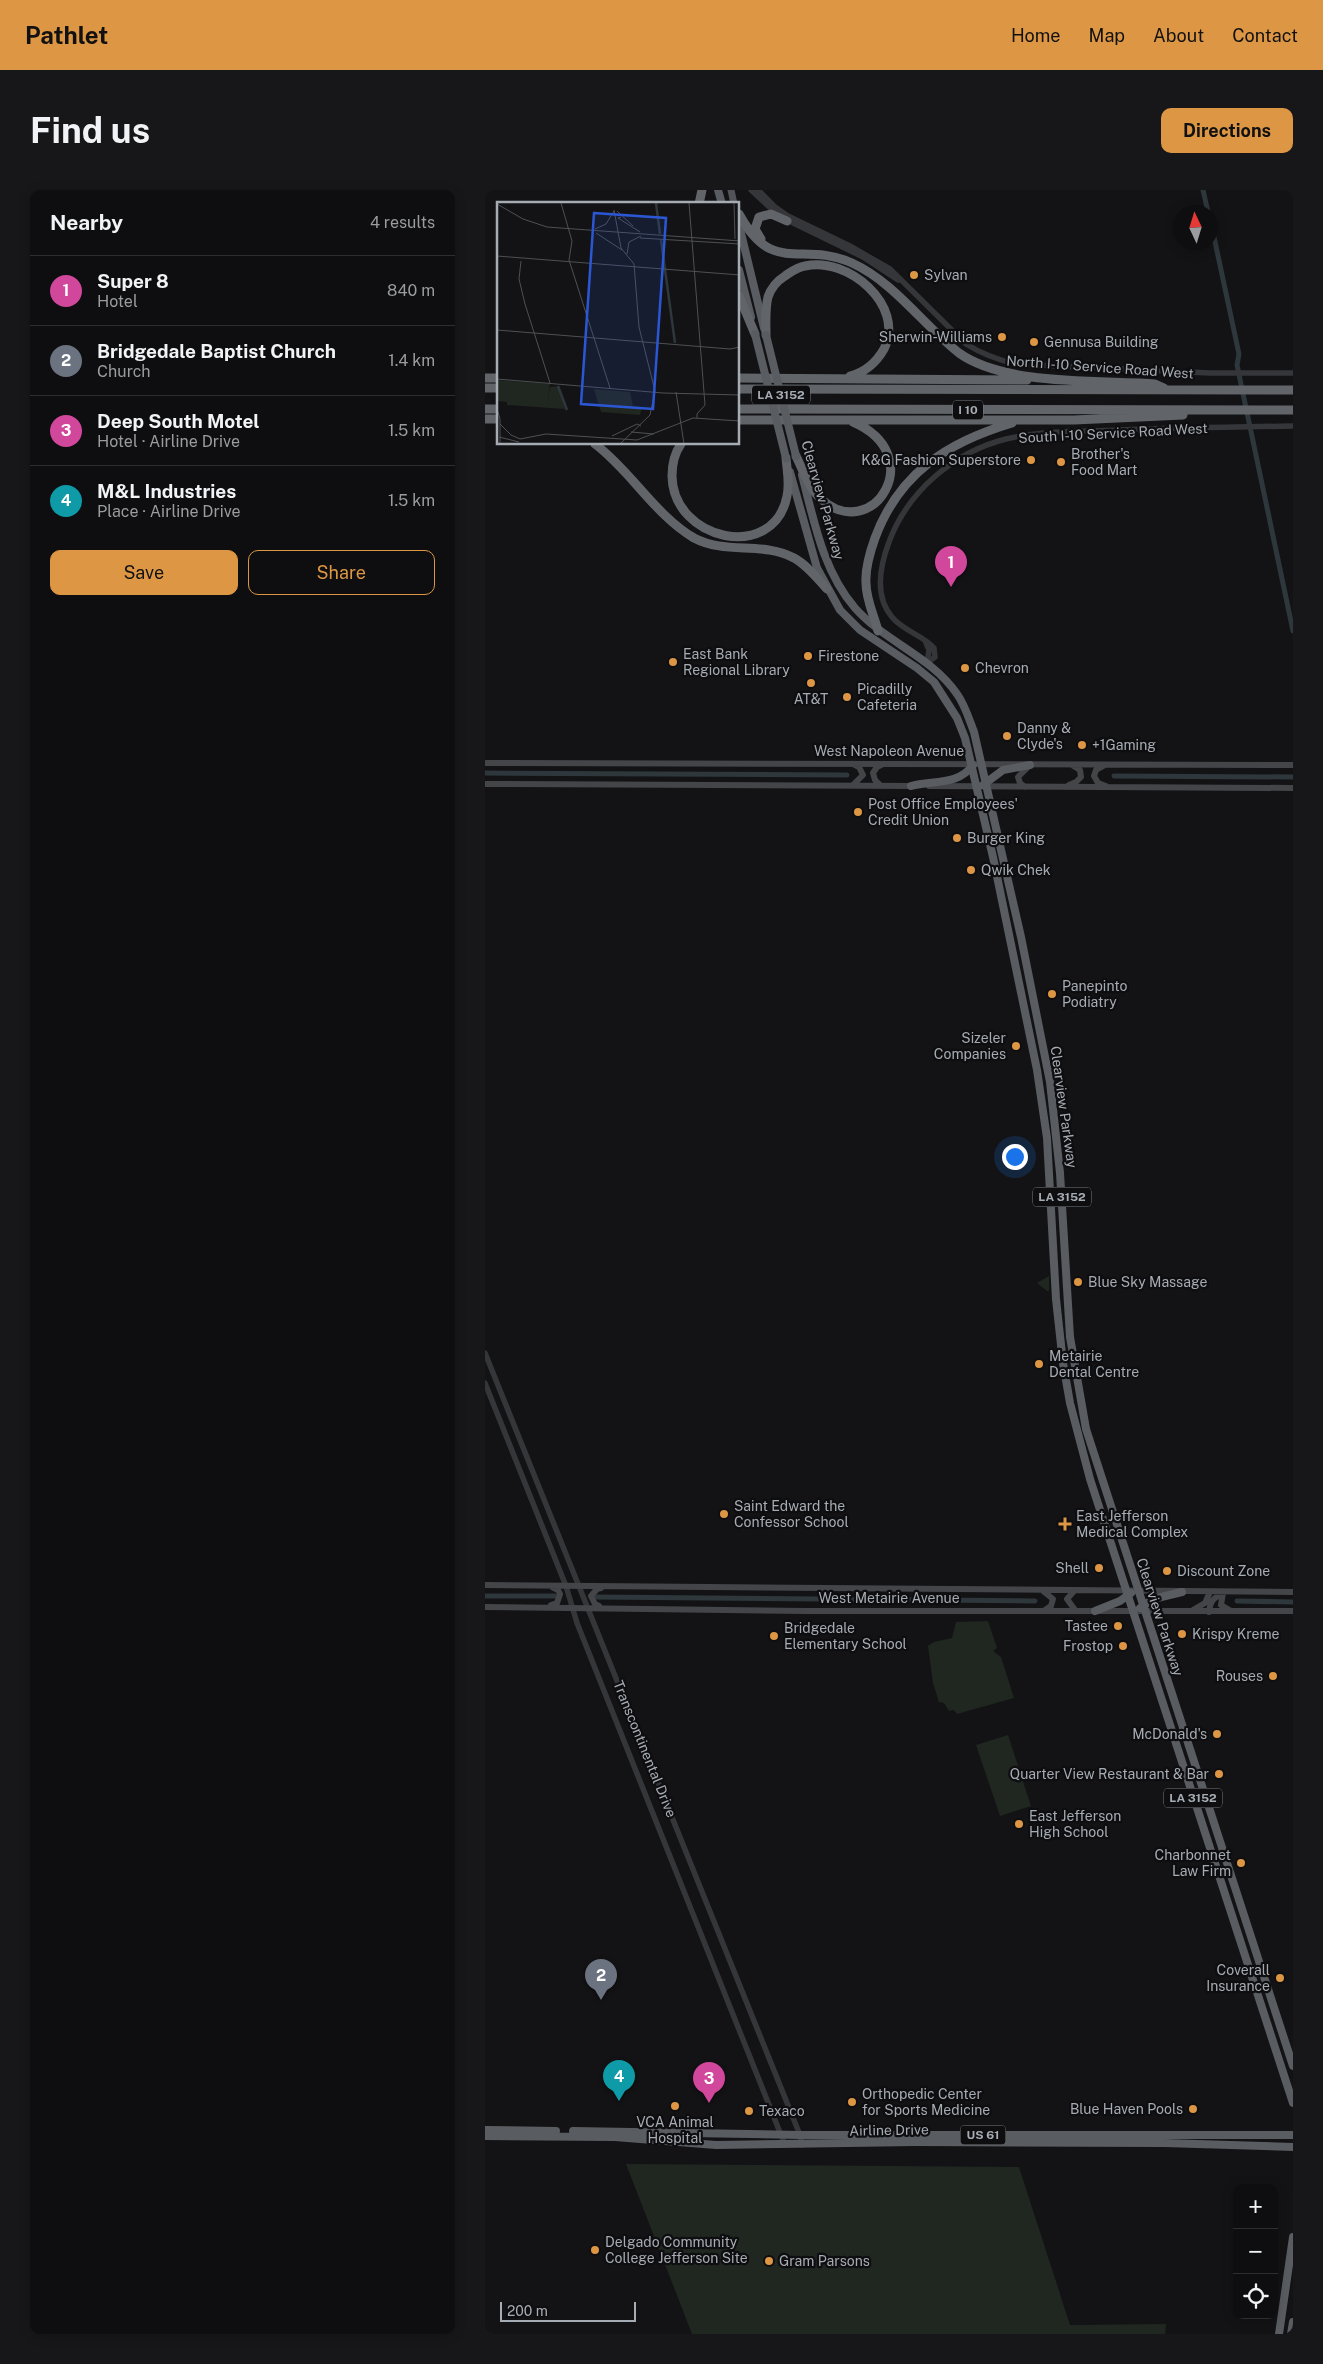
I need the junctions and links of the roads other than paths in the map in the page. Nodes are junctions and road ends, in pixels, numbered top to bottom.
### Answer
1 (751, 190) edge
2 (758, 190) edge
3 (740, 216) edge
4 (787, 220) junction
5 (740, 229) edge
6 (740, 274) edge
7 (905, 285) junction
8 (740, 298) edge
9 (907, 306) junction
10 (755, 334) junction
11 (766, 335) junction
12 (1293, 373) edge
13 (740, 378) edge
14 (836, 379) junction
15 (1060, 379) junction
16 (740, 389) edge
17 (1169, 390) junction
18 (1293, 390) edge
19 (740, 409) edge
20 (1197, 410) junction
21 (1293, 410) edge
22 (740, 420) edge
23 (1021, 420) junction
24 (850, 421) junction
25 (1293, 426) edge
26 (596, 445) edge
27 (681, 445) edge
28 (796, 456) junction
29 (786, 458) junction
30 (827, 589) junction
31 (878, 631) junction
32 (897, 656) junction
33 (927, 663) junction
34 (924, 673) junction
35 (948, 683) junction
36 (485, 763) edge
37 (853, 764) junction
38 (885, 764) junction
39 (975, 764) junction
40 (1072, 764) junction
41 (1030, 765) junction
42 (1106, 765) junction
43 (1293, 766) edge
44 (485, 784) edge
45 (983, 785) junction
46 (852, 786) junction
47 (881, 786) junction
48 (911, 786) junction
49 (1025, 787) junction
50 (1065, 787) junction
51 (1107, 787) junction
52 (1293, 788) edge
53 (1023, 1000) junction
54 (1038, 1018) junction
55 (1027, 1020) junction
56 (1042, 1039) junction
57 (1053, 1225) junction
58 (1065, 1261) junction
59 (1054, 1270) junction
60 (1067, 1302) junction
61 (485, 1353) edge
62 (485, 1383) edge
63 (1105, 1524) junction
64 (1123, 1544) junction
65 (485, 1586) edge
66 (547, 1586) junction
67 (566, 1586) junction
68 (579, 1586) junction
69 (607, 1586) junction
70 (1042, 1590) junction
71 (1075, 1591) junction
72 (1132, 1592) junction
73 (1182, 1592) junction
74 (1196, 1592) junction
75 (1210, 1592) junction
76 (1293, 1592) edge
77 (1227, 1593) junction
78 (1202, 1605) junction
79 (485, 1607) edge
80 (547, 1607) junction
81 (573, 1607) junction
82 (588, 1607) junction
83 (601, 1607) junction
84 (1139, 1609) junction
85 (1044, 1610) junction
86 (1075, 1610) junction
87 (1095, 1611) junction
88 (1187, 1611) junction
89 (1232, 1611) junction
90 (1209, 1612) junction
91 (1293, 1612) edge
92 (1178, 1711) junction
93 (1166, 1715) junction
94 (1243, 1947) junction
95 (1269, 1992) junction
96 (1293, 2066) edge
97 (1293, 2103) edge
98 (485, 2130) edge
99 (782, 2135) junction
100 (800, 2135) junction
101 (1293, 2135) edge
102 (485, 2136) edge
103 (785, 2145) junction
104 (802, 2145) junction
105 (1293, 2147) edge
106 (1293, 2237) edge
107 (1293, 2322) edge
108 (1279, 2334) edge
109 (1291, 2334) edge

1 - 4 street, North I-10 Service Road West
2 - 7 street, North I-10 Service Road West
3 - 9 highway
4 - 7 street, North I-10 Service Road West
4 - 9 highway
5 - 11 highway, Clearview Parkway
6 - 10 highway, Clearview Parkway
7 - 12 street, North I-10 Service Road West
8 - 10 highway
9 - 15 highway
10 - 29 highway, Clearview Parkway / LA 3152, bridge
11 - 14 highway
11 - 28 highway, Clearview Parkway / LA 3152, bridge
13 - 14 highway
14 - 15 highway
15 - 17 highway
16 - 17 highway, I 10
17 - 18 highway, I 10
19 - 20 highway, I 10
20 - 21 highway, I 10
20 - 23 highway
22 - 24 highway
23 - 24 highway
23 - 31 highway
24 - 28 highway
25 - 33 street, South I-10 Service Road West
26 - 30 highway
27 - 29 highway
28 - 31 highway, Clearview Parkway / LA 3152
29 - 30 highway, Clearview Parkway / LA 3152
30 - 32 highway, Clearview Parkway / LA 3152
31 - 33 highway, Clearview Parkway / LA 3152
32 - 33 highway
32 - 34 highway, Clearview Parkway / LA 3152
33 - 35 highway, Clearview Parkway / LA 3152
34 - 35 highway
34 - 39 highway, Clearview Parkway / LA 3152
35 - 39 highway, Clearview Parkway / LA 3152
36 - 37 main road, West Napoleon Avenue
37 - 38 main road, West Napoleon Avenue
37 - 46 main road
38 - 39 main road, West Napoleon Avenue
38 - 47 main road
39 - 41 main road, West Napoleon Avenue
39 - 45 highway, Clearview Parkway / LA 3152
39 - 48 highway
40 - 41 main road, West Napoleon Avenue
40 - 42 main road, West Napoleon Avenue
40 - 50 main road
41 - 45 highway
41 - 49 main road
42 - 43 main road, West Napoleon Avenue
42 - 51 main road
44 - 46 main road
45 - 48 main road
45 - 49 main road
45 - 53 highway, Clearview Parkway / LA 3152
45 - 54 highway, Clearview Parkway / LA 3152
46 - 47 main road
47 - 48 main road
49 - 50 main road
50 - 51 main road
51 - 52 main road
53 - 54 highway
53 - 55 highway, Clearview Parkway / LA 3152
54 - 56 highway, Clearview Parkway / LA 3152
55 - 56 highway
55 - 57 highway, Clearview Parkway / LA 3152
56 - 58 highway, Clearview Parkway / LA 3152
57 - 58 highway
57 - 59 highway, Clearview Parkway / LA 3152
58 - 60 highway, Clearview Parkway / LA 3152
59 - 60 highway
59 - 63 highway, Clearview Parkway / LA 3152
60 - 64 highway, Clearview Parkway / LA 3152
61 - 68 street, Transcontinental Drive
62 - 67 street, Transcontinental Drive
63 - 64 highway
63 - 72 highway, Clearview Parkway / LA 3152
64 - 72 highway, Clearview Parkway / LA 3152
65 - 66 main road, West Metairie Avenue
66 - 67 main road, West Metairie Avenue
66 - 80 main road
67 - 68 main road, West Metairie Avenue
67 - 81 street, Transcontinental Drive
68 - 69 main road, West Metairie Avenue
68 - 82 street, Transcontinental Drive
69 - 70 main road, West Metairie Avenue
69 - 83 main road
70 - 71 main road, West Metairie Avenue
70 - 85 main road
71 - 72 main road, West Metairie Avenue
71 - 86 main road
72 - 73 main road, West Metairie Avenue
72 - 84 highway, Clearview Parkway / LA 3152
72 - 84 highway, Clearview Parkway / LA 3152
72 - 87 highway
73 - 74 main road, West Metairie Avenue
73 - 84 highway
74 - 75 main road, West Metairie Avenue
74 - 78 main road
75 - 77 main road, West Metairie Avenue
75 - 78 main road
76 - 77 main road, West Metairie Avenue
77 - 89 main road
77 - 90 main road
78 - 88 main road
79 - 80 main road, West Metairie Avenue
80 - 81 main road, West Metairie Avenue
81 - 82 main road, West Metairie Avenue
81 - 99 street, Transcontinental Drive
82 - 83 main road, West Metairie Avenue
82 - 100 street, Transcontinental Drive
83 - 85 main road, West Metairie Avenue
84 - 87 main road, West Metairie Avenue
84 - 88 main road, West Metairie Avenue
84 - 92 highway, Clearview Parkway / LA 3152
84 - 93 highway, Clearview Parkway / LA 3152
85 - 86 main road, West Metairie Avenue
86 - 87 main road, West Metairie Avenue
88 - 90 main road, West Metairie Avenue
89 - 90 main road, West Metairie Avenue
89 - 91 main road, West Metairie Avenue
92 - 93 highway
92 - 95 highway, Clearview Parkway / LA 3152
93 - 94 highway, Clearview Parkway / LA 3152
94 - 95 highway
94 - 97 highway, Clearview Parkway / LA 3152
95 - 96 highway, Clearview Parkway / LA 3152
98 - 99 highway, Airline Drive / US 61
99 - 100 highway, Airline Drive / US 61
99 - 103 street, Transcontinental Drive
100 - 101 highway, Airline Drive / US 61
100 - 104 street, Transcontinental Drive
102 - 103 highway, Airline Drive / US 61
103 - 104 highway, Airline Drive / US 61
104 - 105 highway, Airline Drive / US 61
106 - 108 highway
107 - 109 highway

